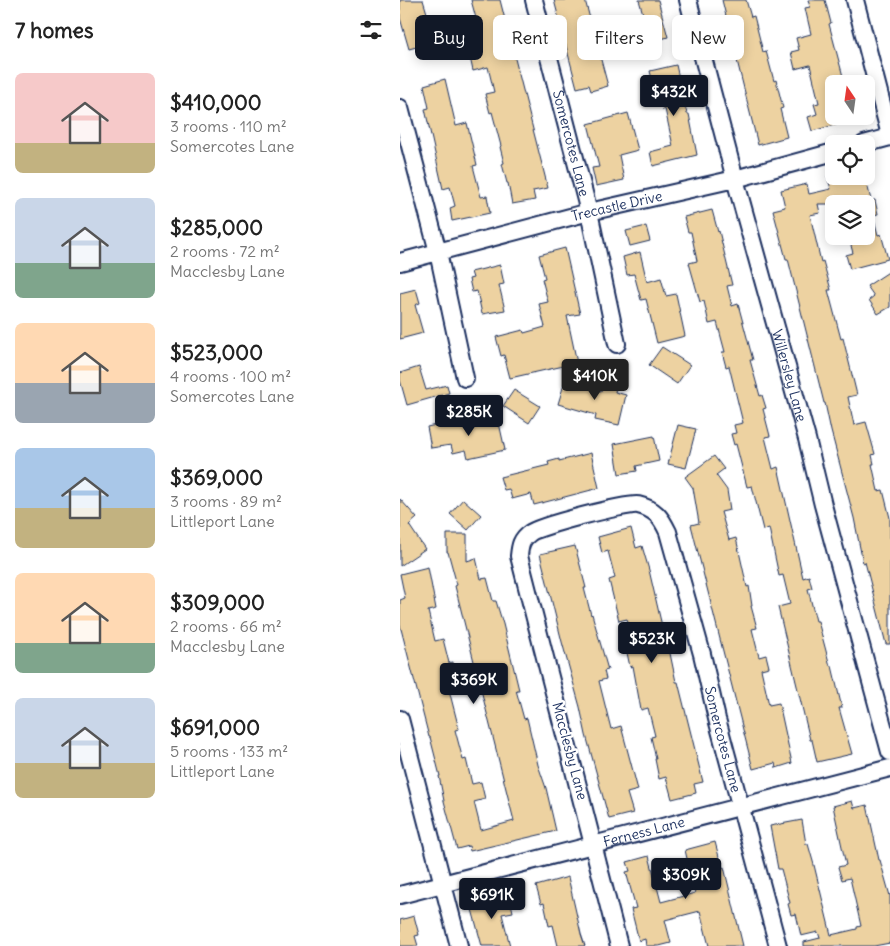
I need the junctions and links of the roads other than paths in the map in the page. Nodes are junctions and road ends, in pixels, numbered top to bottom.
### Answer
1 (534, 0) edge
2 (688, 0) edge
3 (855, 0) edge
4 (400, 108) edge
5 (890, 136) edge
6 (875, 141) edge
7 (825, 154) edge
8 (735, 179) junction
9 (589, 212) junction
10 (438, 252) junction
11 (400, 262) edge
12 (617, 344) dead end
13 (465, 378) dead end
14 (519, 556) joint
15 (400, 719) edge
16 (890, 752) edge
17 (890, 768) edge
18 (741, 806) junction
19 (594, 844) junction
20 (444, 883) junction
21 (400, 895) edge
22 (460, 946) edge
23 (620, 946) edge
24 (778, 946) edge

1 - 9 street, Somercotes Lane
2 - 8 street, Willersley Lane
3 - 5 street
4 - 10 street
5 - 6 street
7 - 8 street, Trecastle Drive
8 - 9 street, Trecastle Drive
8 - 16 street, Willersley Lane
9 - 10 street, Trecastle Drive
9 - 12 street, Somercotes Lane
10 - 11 street, Trecastle Drive
10 - 13 street
14 - 18 street, Somercotes Lane
14 - 19 street, Macclesby Lane
15 - 20 street
17 - 18 street, Ferness Lane
18 - 19 street, Ferness Lane
18 - 24 street, Somercotes Lane
19 - 20 street, Ferness Lane
19 - 23 street, Macclesby Lane
20 - 21 street, Ferness Lane
20 - 22 street

